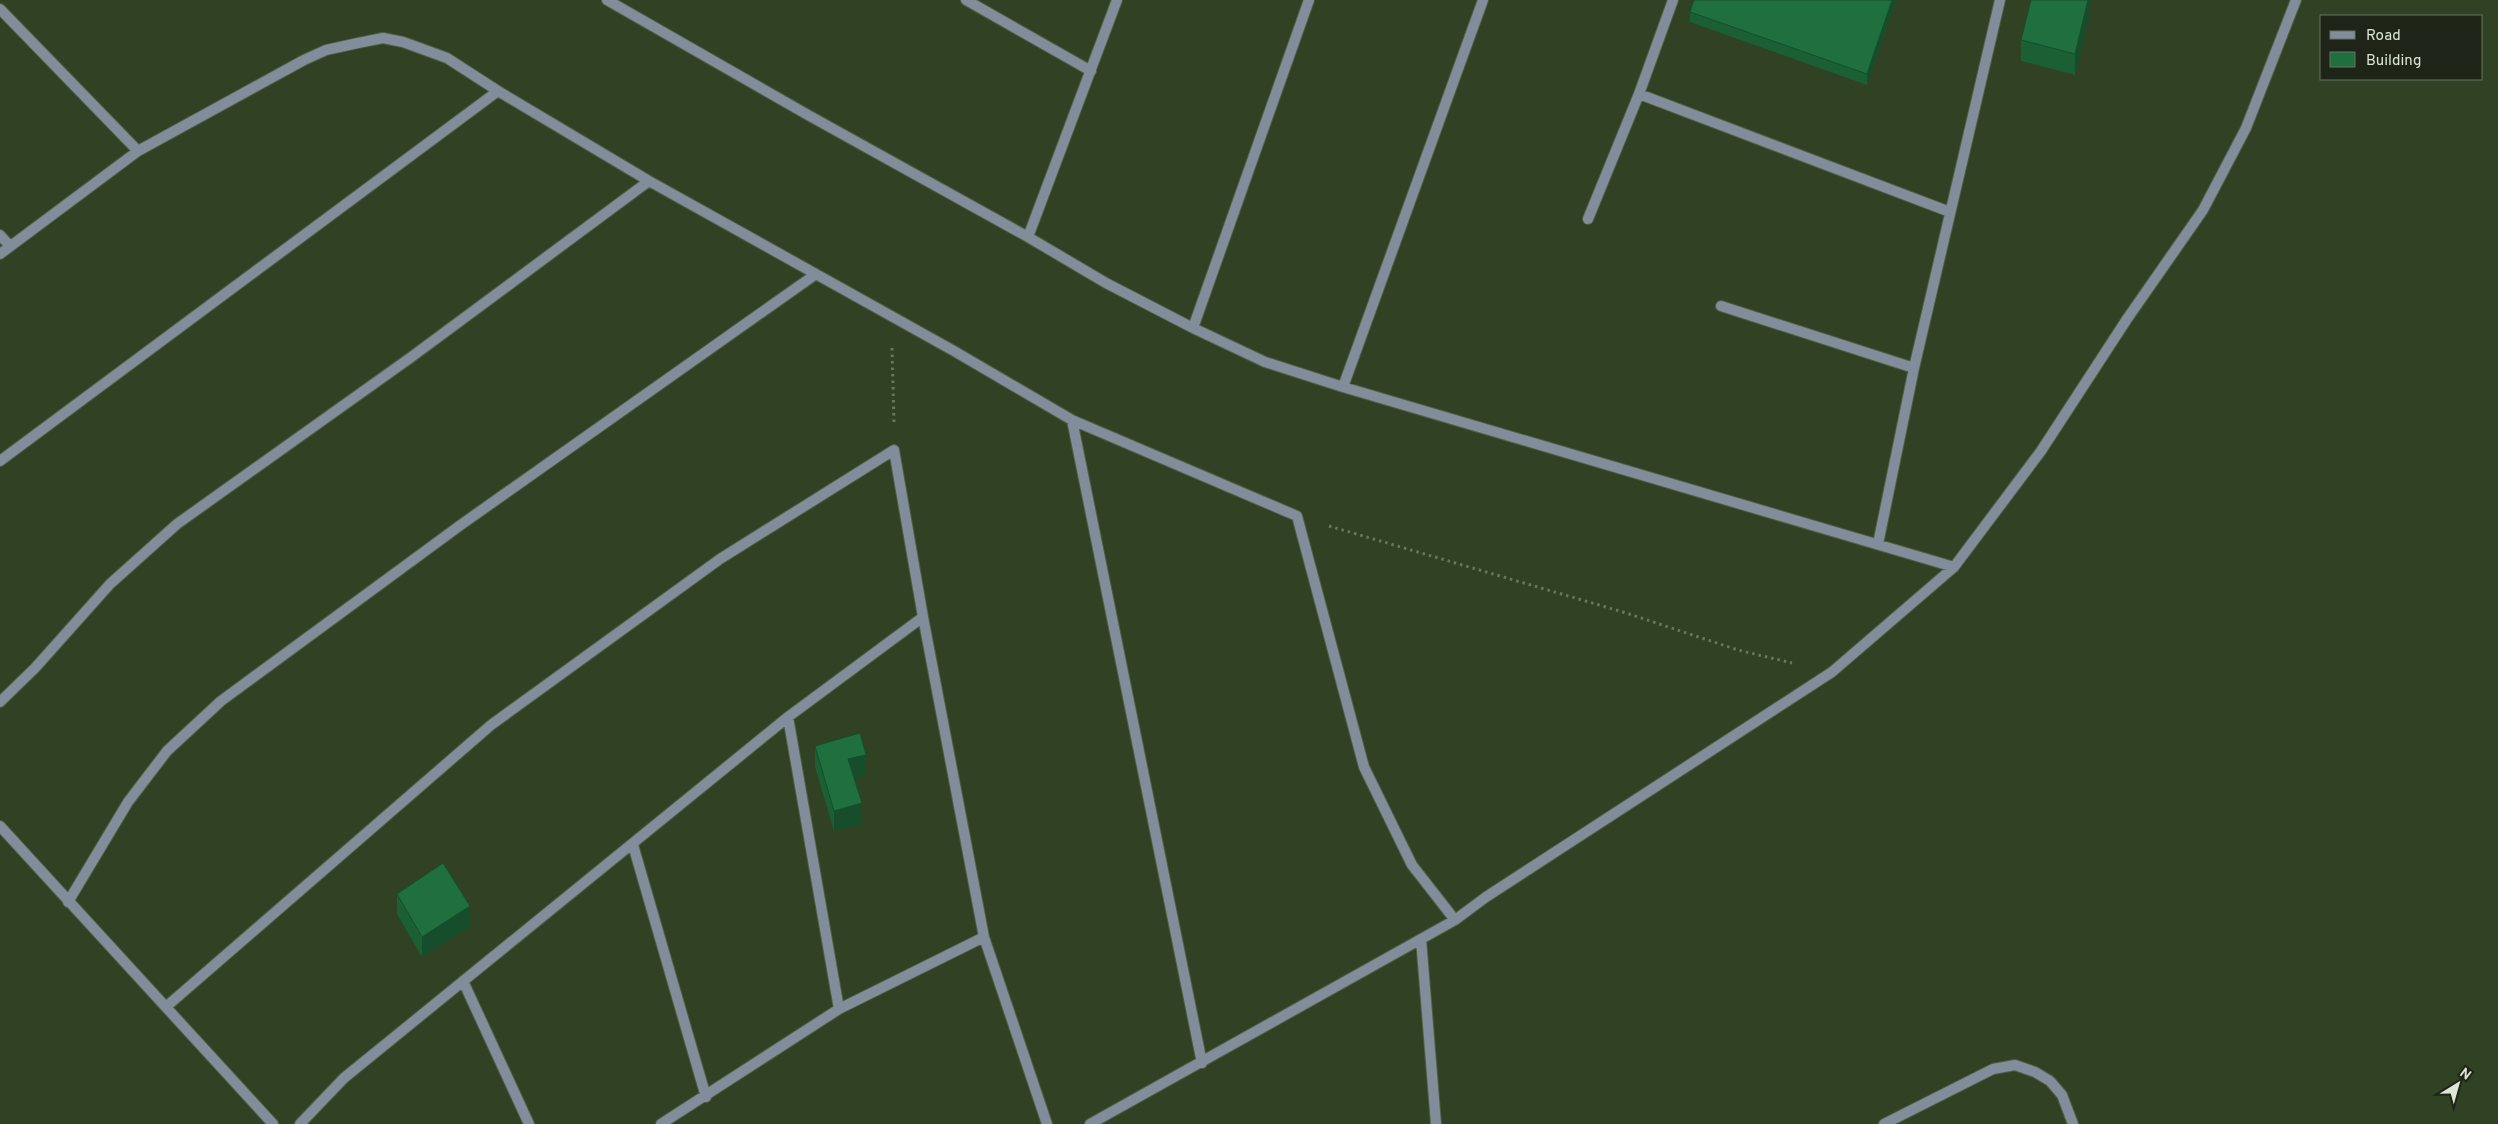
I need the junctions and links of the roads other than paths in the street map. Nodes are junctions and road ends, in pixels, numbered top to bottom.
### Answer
1 (607, 0) edge
2 (966, 0) edge
3 (1117, 0) edge
4 (1309, 0) edge
5 (1483, 0) edge
6 (1673, 0) edge
7 (2000, 0) edge
8 (2296, 0) edge
9 (0, 9) edge
10 (1091, 70) junction
11 (498, 91) junction
12 (1639, 94) junction
13 (138, 151) junction
14 (649, 181) junction
15 (1950, 212) junction
16 (1588, 219) dead end
17 (0, 234) edge
18 (1028, 237) junction
19 (10, 246) junction
20 (0, 254) edge
21 (816, 274) junction
22 (1721, 306) dead end
23 (1193, 328) junction
24 (1914, 368) junction
25 (1343, 387) junction
26 (1072, 420) junction
27 (0, 461) edge
28 (1878, 544) junction
29 (1954, 567) junction
30 (923, 617) junction
31 (0, 702) edge
32 (788, 717) junction
33 (0, 826) edge
34 (632, 845) junction
35 (68, 902) junction
36 (1455, 920) junction
37 (984, 938) junction
38 (1421, 939) junction
39 (464, 981) junction
40 (167, 1006) junction
41 (839, 1009) junction
42 (1202, 1063) junction
43 (706, 1097) junction
44 (273, 1124) edge
45 (300, 1124) edge
46 (529, 1124) edge
47 (661, 1124) edge
48 (1046, 1124) edge
49 (1090, 1124) edge
50 (1436, 1124) edge
51 (1884, 1124) edge
52 (2073, 1124) edge

1 - 18 street
2 - 10 street
3 - 10 street
4 - 23 street
5 - 25 street
6 - 12 street
7 - 15 street
8 - 29 street
9 - 13 street
10 - 18 street
11 - 13 street
11 - 14 street
11 - 27 street
12 - 15 street
12 - 16 street
13 - 19 street
14 - 21 street
14 - 31 street
15 - 24 street
17 - 19 street
18 - 23 street
19 - 20 street
21 - 26 street
21 - 35 street
22 - 24 street
23 - 25 street
24 - 28 street
25 - 28 street
26 - 36 street
26 - 42 street
28 - 29 street
29 - 36 street
30 - 32 street
30 - 37 street
30 - 40 street
32 - 34 street
32 - 41 street
33 - 35 street
34 - 39 street
34 - 43 street
35 - 40 street
36 - 38 street
37 - 41 street
37 - 48 street
38 - 42 street
38 - 50 street
39 - 45 street
39 - 46 street
40 - 44 street
41 - 43 street
42 - 49 street
43 - 47 street
51 - 52 street

